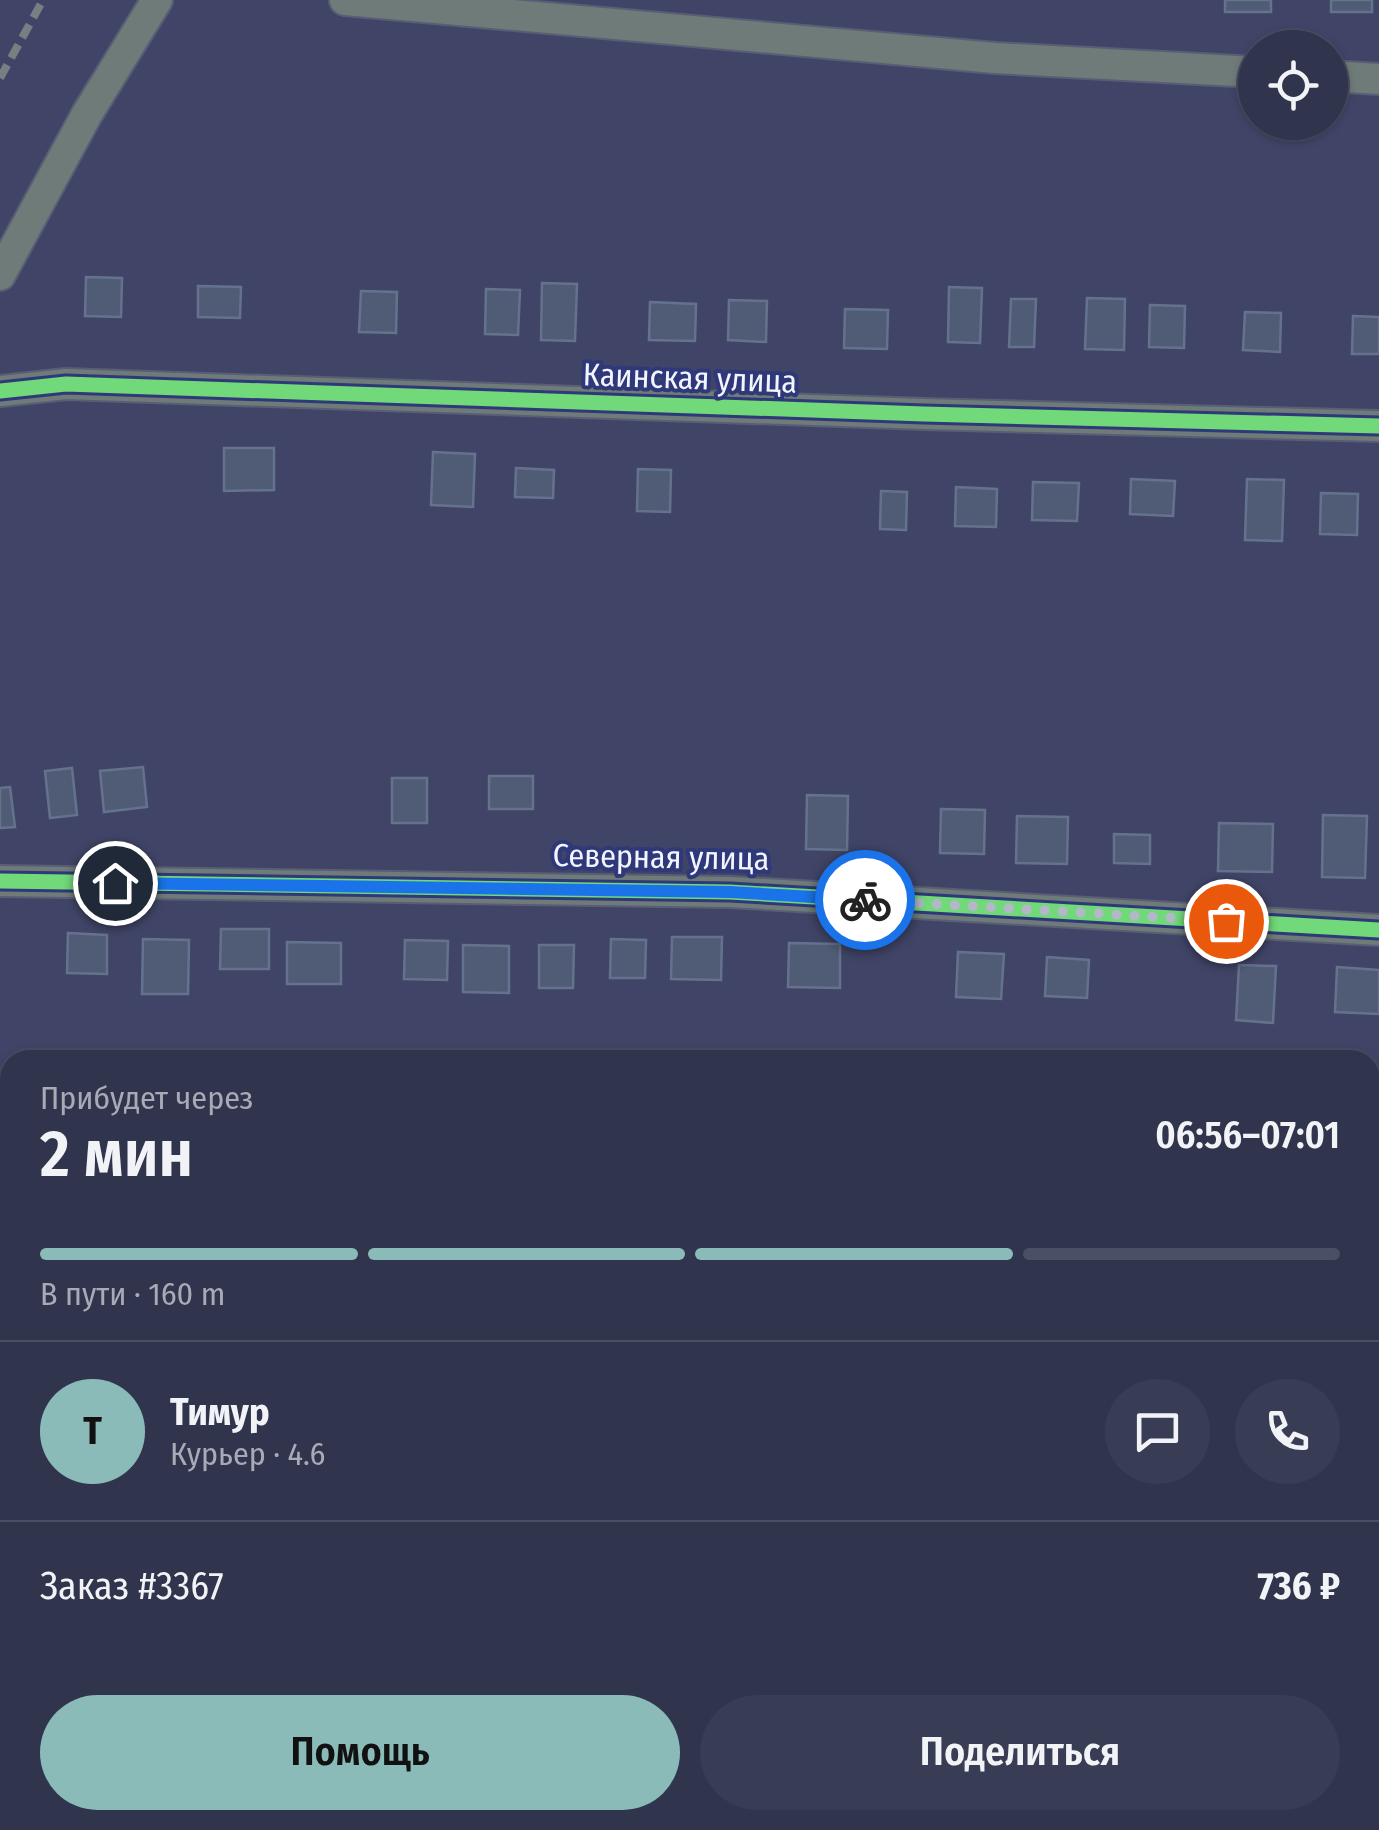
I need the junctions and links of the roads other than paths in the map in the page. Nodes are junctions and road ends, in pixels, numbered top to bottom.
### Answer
1 (157, 0) edge
2 (346, 0) edge
3 (1238, 71) edge
4 (1348, 77) edge
5 (1379, 79) edge
6 (0, 275) edge
7 (0, 391) edge
8 (1379, 426) edge
9 (0, 882) edge
10 (1379, 930) edge

1 - 6 street
2 - 3 street
4 - 5 street
7 - 8 street, Каинская улица
9 - 10 street, Северная улица

